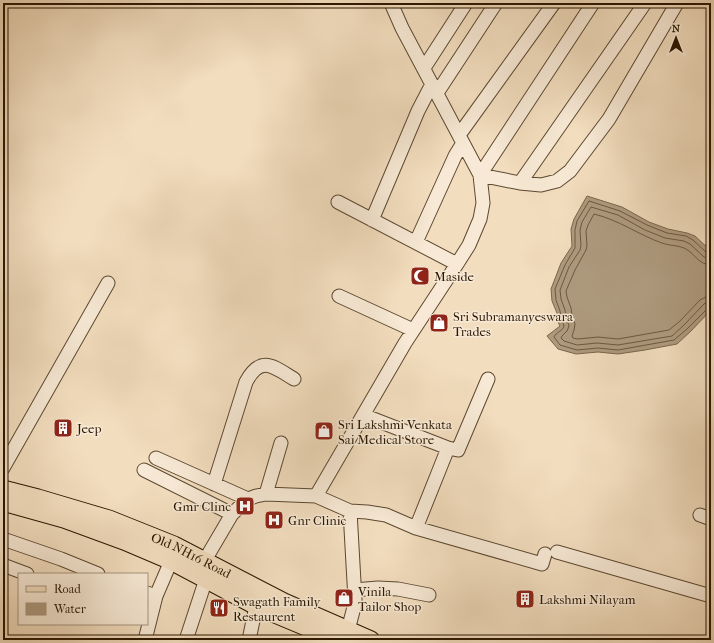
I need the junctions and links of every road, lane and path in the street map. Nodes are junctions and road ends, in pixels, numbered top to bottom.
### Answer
1 (391, 3) edge
2 (466, 3) edge
3 (496, 3) edge
4 (554, 3) edge
5 (593, 3) edge
6 (645, 3) edge
7 (677, 3) edge
8 (424, 68) junction
9 (434, 89) junction
10 (461, 139) junction
11 (480, 175) junction
12 (520, 183) junction
13 (338, 202) dead end
14 (372, 220) junction
15 (416, 242) junction
16 (457, 264) junction
17 (108, 283) dead end
18 (339, 296) dead end
19 (413, 330) junction
20 (294, 379) dead end
21 (488, 379) dead end
22 (363, 415) junction
23 (281, 443) dead end
24 (448, 448) junction
25 (156, 458) dead end
26 (3, 468) edge
27 (144, 470) dead end
28 (214, 484) junction
29 (3, 489) edge
30 (266, 494) junction
31 (316, 496) junction
32 (248, 499) junction
33 (3, 502) edge
34 (350, 511) junction
35 (232, 514) junction
36 (416, 528) junction
37 (3, 539) edge
38 (205, 560) junction
39 (171, 561) junction
40 (3, 565) edge
41 (24, 573) edge
42 (96, 573) edge
43 (206, 579) junction
44 (354, 590) junction
45 (151, 594) edge
46 (428, 595) dead end
47 (711, 596) edge
48 (256, 606) junction
49 (148, 617) edge
50 (147, 625) edge
51 (343, 635) edge
52 (145, 640) edge
53 (186, 640) edge
54 (249, 640) edge
55 (371, 640) edge

1 - 8 street
2 - 8 street
3 - 9 street
4 - 10 street
5 - 11 street
6 - 12 street
7 - 12 street
8 - 9 street
9 - 10 street
9 - 14 street
10 - 11 street
10 - 15 street
11 - 12 street
11 - 16 street
13 - 14 street
14 - 15 street
15 - 16 street
16 - 19 street
17 - 26 street
18 - 19 street
19 - 22 street
20 - 28 street
21 - 24 street
22 - 24 street
22 - 31 street
23 - 30 street
24 - 36 street
25 - 28 street
27 - 35 street
28 - 32 street
29 - 38 main road, Old NH16 Road
30 - 31 street
30 - 32 street
31 - 34 street
32 - 35 street
33 - 39 main road, Old NH16 Road
34 - 36 street
34 - 44 street
35 - 38 street
36 - 47 street
37 - 42 street
38 - 51 main road, Old NH16 Road
39 - 43 main road, Old NH16 Road
39 - 45 street
40 - 41 street
43 - 48 main road, Old NH16 Road
43 - 53 street
44 - 46 street
44 - 51 street
45 - 49 street
48 - 51 main road, Old NH16 Road
48 - 54 street
50 - 52 street
51 - 55 main road, Old NH16 Road

